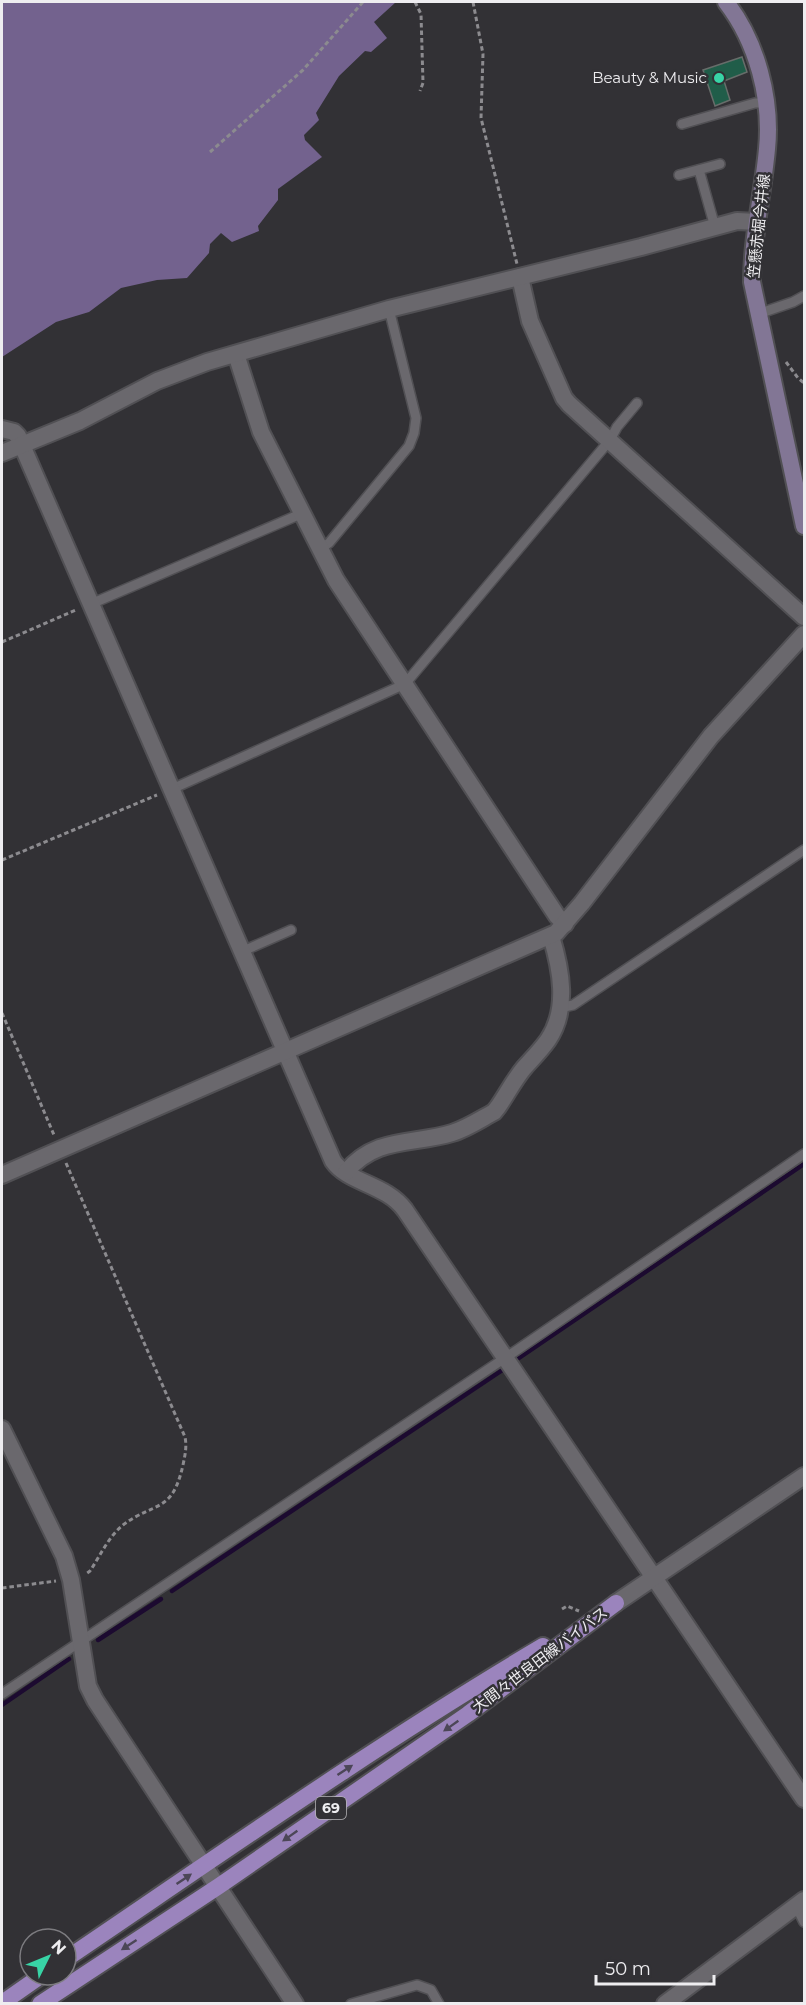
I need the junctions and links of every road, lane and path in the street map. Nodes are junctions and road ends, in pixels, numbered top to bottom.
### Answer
1 (363, 2) edge
2 (415, 2) edge
3 (473, 2) edge
4 (726, 2) edge
5 (420, 91) dead end
6 (766, 103) junction
7 (682, 124) dead end
8 (210, 152) dead end
9 (720, 164) dead end
10 (699, 170) junction
11 (679, 175) dead end
12 (757, 222) junction
13 (715, 228) junction
14 (520, 277) junction
15 (804, 296) edge
16 (389, 309) junction
17 (758, 314) junction
18 (236, 354) junction
19 (784, 356) dead end
20 (804, 383) edge
21 (637, 403) dead end
22 (2, 429) edge
23 (610, 440) junction
24 (22, 444) junction
25 (2, 453) edge
26 (303, 513) junction
27 (804, 526) edge
28 (321, 548) junction
29 (91, 604) junction
30 (804, 617) edge
31 (804, 634) edge
32 (2, 642) edge
33 (405, 684) junction
34 (172, 789) junction
35 (804, 850) edge
36 (2, 860) edge
37 (565, 924) junction
38 (291, 930) dead end
39 (551, 936) junction
40 (243, 951) junction
41 (560, 1008) junction
42 (2, 1013) edge
43 (286, 1052) junction
44 (61, 1150) junction
45 (804, 1154) edge
46 (346, 1172) junction
47 (2, 1175) edge
48 (505, 1358) junction
49 (2, 1429) edge
50 (804, 1476) edge
51 (655, 1578) junction
52 (70, 1580) junction
53 (2, 1588) edge
54 (616, 1603) junction
55 (562, 1609) dead end
56 (586, 1613) dead end
57 (80, 1641) junction
58 (2, 1694) edge
59 (804, 1799) edge
60 (204, 1865) junction
61 (219, 1886) junction
62 (800, 1903) edge
63 (804, 1922) edge
64 (78, 1951) edge
65 (25, 1987) edge
66 (2, 2003) edge
67 (40, 2004) edge
68 (295, 2004) edge
69 (351, 2004) edge
70 (439, 2004) edge
71 (665, 2004) edge

1 - 8 path
2 - 5 path
3 - 14 path
4 - 6 main road, 笠懸赤堀今井線
6 - 7 lane
6 - 12 main road, 笠懸赤堀今井線
9 - 10 lane
10 - 11 lane
10 - 13 lane
12 - 13 street
12 - 17 main road, 笠懸赤堀今井線
13 - 14 street
14 - 16 street
14 - 23 street
15 - 17 lane
16 - 18 street
16 - 28 lane
17 - 27 main road, 笠懸赤堀今井線
18 - 24 street
18 - 26 street
19 - 20 path
21 - 23 lane
22 - 24 street
23 - 30 street
23 - 33 lane
24 - 25 street
24 - 29 street
26 - 28 street
26 - 29 lane
28 - 33 street
29 - 32 path
29 - 34 street
31 - 37 street
33 - 34 lane
33 - 37 street
34 - 36 path
34 - 40 street
35 - 41 lane
37 - 39 street
38 - 40 lane
39 - 41 street
39 - 43 street
40 - 43 street
41 - 46 street
42 - 44 path
43 - 44 street
43 - 46 street
44 - 47 street
44 - 52 path
45 - 48 lane
46 - 48 street
48 - 51 street
48 - 57 lane
49 - 52 street
50 - 51 street
51 - 54 street
51 - 59 street
52 - 53 path
52 - 57 street
60 -> 54 main road, 大間々世良田線バイパス / 69
54 -> 61 main road, 大間々世良田線バイパス / 69
55 - 56 path
57 - 58 lane
57 - 60 street
60 - 61 street
64 -> 60 main road, 大間々世良田線バイパス / 69
61 -> 67 main road, 大間々世良田線バイパス / 69
61 - 68 street
62 - 63 lane
62 - 71 street
65 - 66 main road
69 - 70 lane

